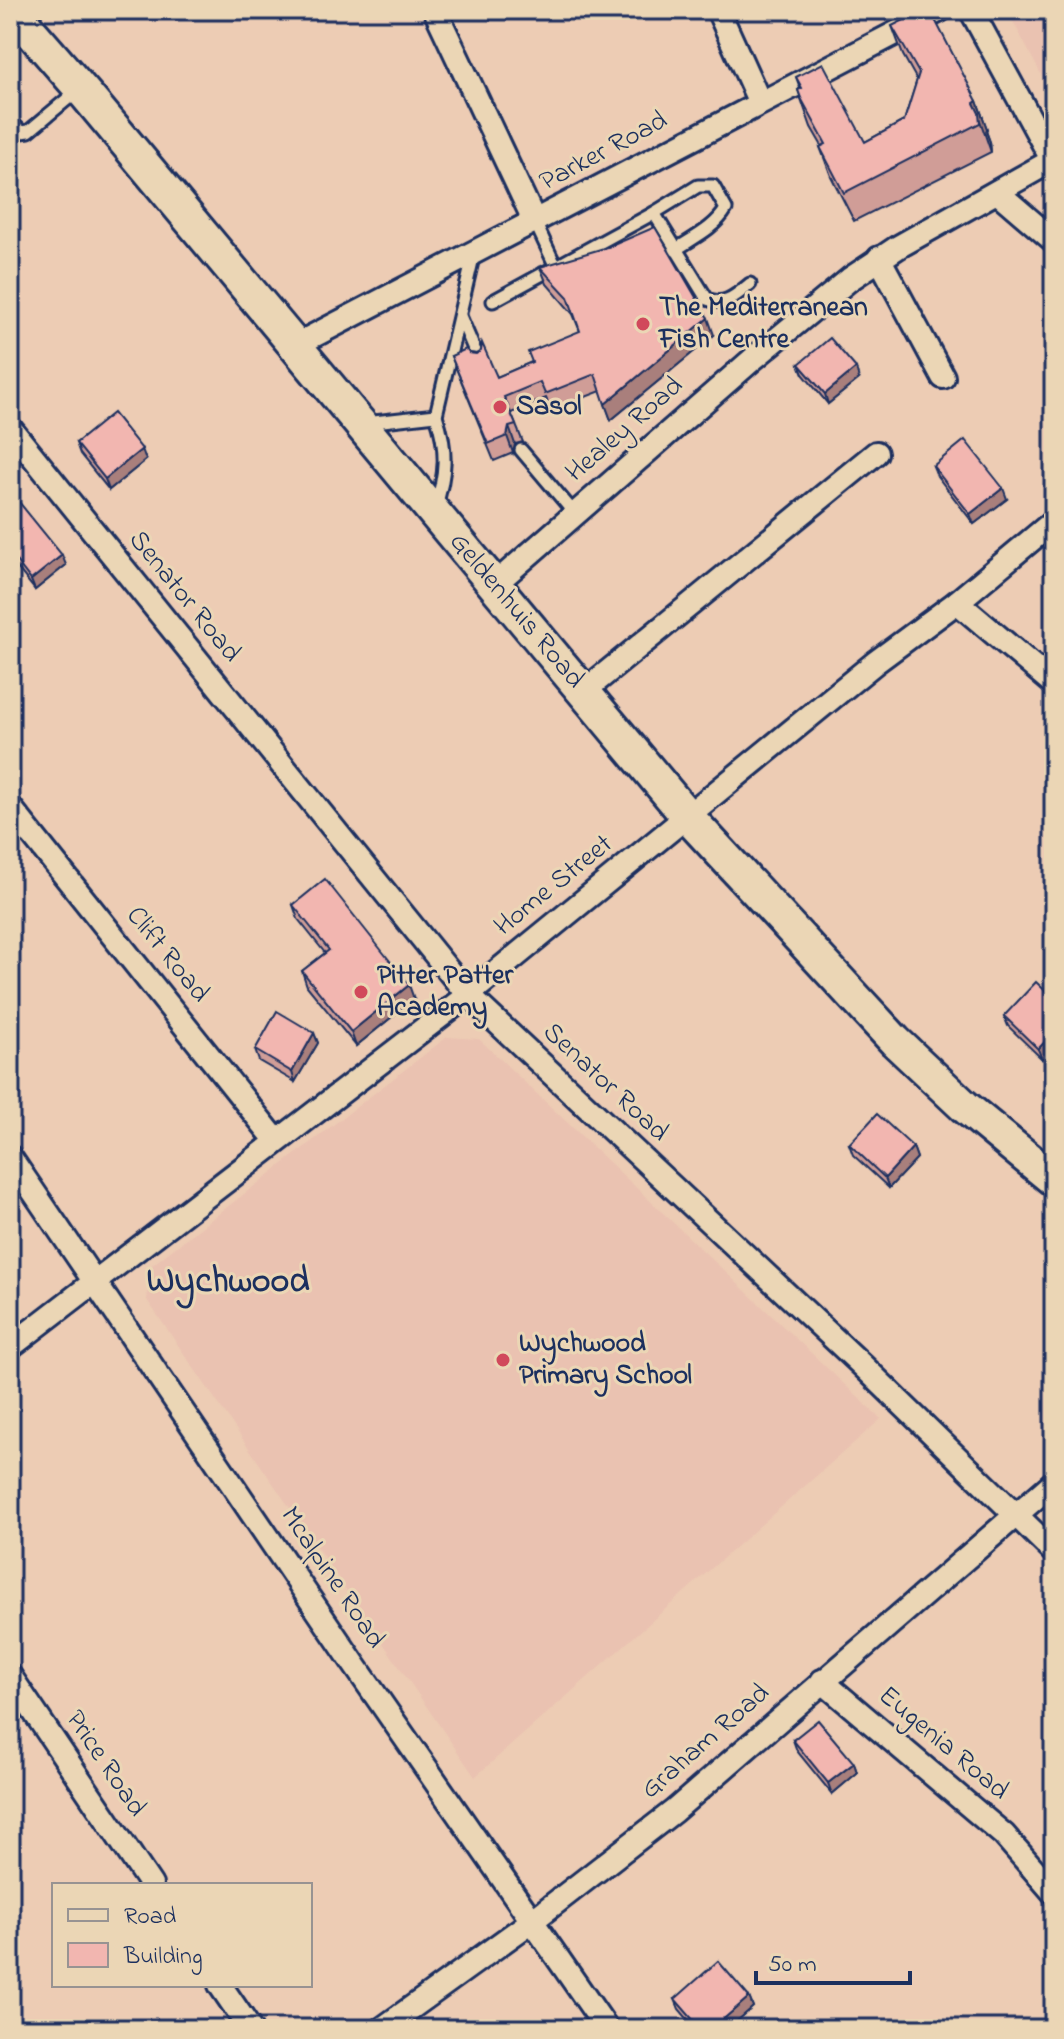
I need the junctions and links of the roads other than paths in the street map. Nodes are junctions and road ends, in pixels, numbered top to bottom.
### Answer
1 (12, 10) edge
2 (435, 10) edge
3 (718, 10) edge
4 (940, 10) edge
5 (971, 10) edge
6 (81, 88) junction
7 (760, 103) junction
8 (10, 121) edge
9 (1054, 161) edge
10 (997, 192) junction
11 (654, 213) junction
12 (535, 222) junction
13 (1054, 241) edge
14 (675, 250) junction
15 (475, 252) junction
16 (879, 258) junction
17 (556, 267) junction
18 (750, 284) dead end
19 (493, 301) dead end
20 (459, 316) junction
21 (294, 346) junction
22 (480, 363) edge
23 (943, 377) dead end
24 (436, 415) junction
25 (358, 423) junction
26 (10, 428) edge
27 (521, 450) dead end
28 (876, 453) dead end
29 (433, 512) junction
30 (575, 514) junction
31 (1054, 521) edge
32 (495, 584) junction
33 (957, 602) junction
34 (1054, 684) edge
35 (583, 692) junction
36 (10, 807) edge
37 (687, 816) junction
38 (468, 995) junction
39 (276, 1140) junction
40 (10, 1157) edge
41 (1054, 1180) edge
42 (94, 1283) junction
43 (10, 1347) edge
44 (1054, 1482) edge
45 (1018, 1515) junction
46 (1054, 1552) edge
47 (10, 1676) edge
48 (822, 1681) junction
49 (150, 1883) edge
50 (1054, 1893) edge
51 (532, 1921) junction
52 (221, 1987) edge
53 (250, 2029) edge
54 (382, 2029) edge
55 (607, 2029) edge

1 - 6 main road, Geldenhuis Road
2 - 12 street
3 - 7 street
4 - 7 street, Parker Road
5 - 9 street
6 - 8 lane
6 - 21 main road, Geldenhuis Road
7 - 12 street, Parker Road
9 - 10 street, Healey Road
10 - 13 street
10 - 16 street, Healey Road
11 - 14 lane
11 - 14 lane
11 - 17 lane
12 - 15 street, Parker Road
12 - 17 lane
14 - 18 lane
15 - 20 lane
15 - 21 street, Parker Road
16 - 23 street
16 - 30 street, Healey Road
17 - 19 lane
20 - 22 lane
20 - 24 lane
21 - 25 main road, Geldenhuis Road
24 - 25 lane
24 - 29 lane
25 - 29 main road, Geldenhuis Road
26 - 38 street, Senator Road
27 - 30 lane
28 - 35 street
29 - 32 main road, Geldenhuis Road
30 - 32 street, Healey Road
31 - 33 street, Home Street
32 - 35 main road, Geldenhuis Road
33 - 34 street
33 - 37 street, Home Street
35 - 37 main road, Geldenhuis Road
36 - 39 street, Clift Road
37 - 38 street, Home Street
37 - 41 main road, Geldenhuis Road
38 - 39 street, Home Street
38 - 45 street, Senator Road
39 - 42 street, Home Street
40 - 42 street, Mcalpine Road
42 - 43 street, Home Street
42 - 51 street, Mcalpine Road
44 - 45 street, Graham Road
45 - 46 street, Senator Road
45 - 48 street, Graham Road
47 - 49 street, Price Road
48 - 50 street, Eugenia Road
48 - 51 street, Graham Road
51 - 54 street, Graham Road
51 - 55 street, Mcalpine Road
52 - 53 street

